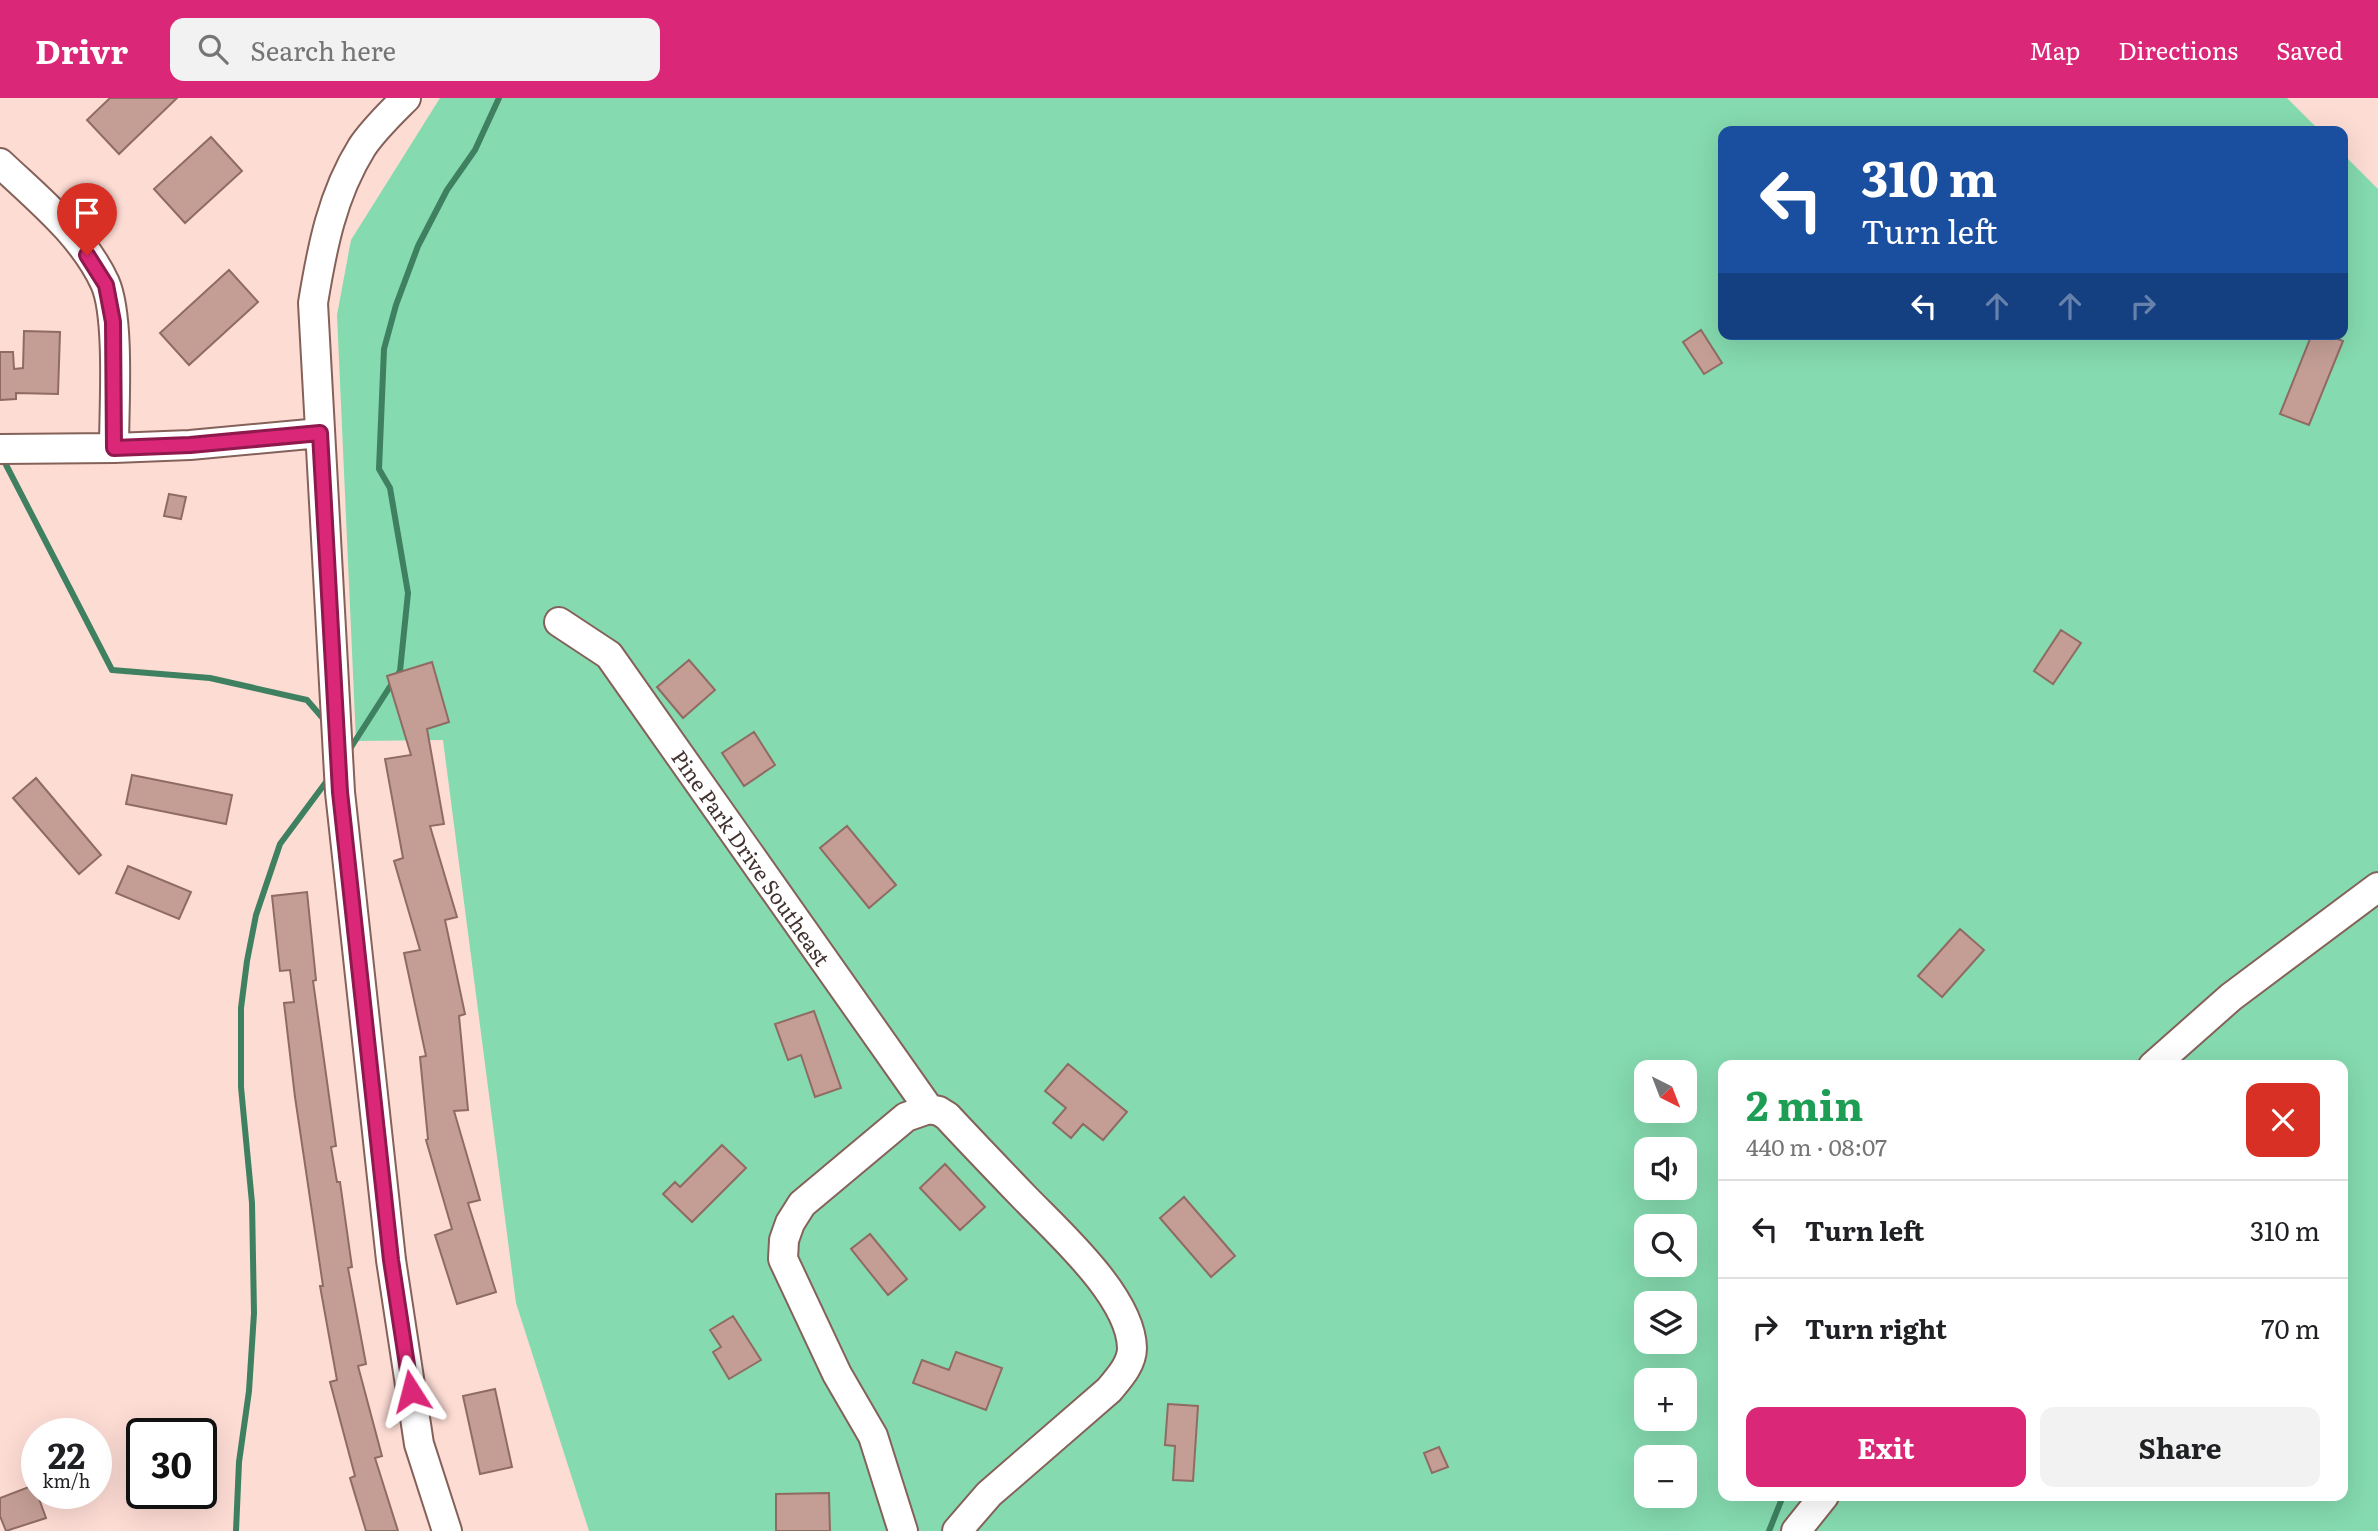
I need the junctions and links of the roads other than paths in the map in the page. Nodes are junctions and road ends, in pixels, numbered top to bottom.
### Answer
1 (406, 98) edge
2 (0, 163) edge
3 (320, 433) junction
4 (114, 448) junction
5 (0, 449) edge
6 (559, 622) dead end
7 (2378, 887) edge
8 (2160, 1060) edge
9 (929, 1109) junction
10 (1820, 1501) edge
11 (447, 1531) edge
12 (903, 1531) edge
13 (957, 1531) edge
14 (1796, 1531) edge

1 - 3 street
2 - 4 street
3 - 4 street
3 - 11 street
4 - 5 street
6 - 9 street, Pine Park Drive Southeast
7 - 8 street
9 - 12 street
9 - 13 street, Pine Park Drive Southeast
10 - 14 street

